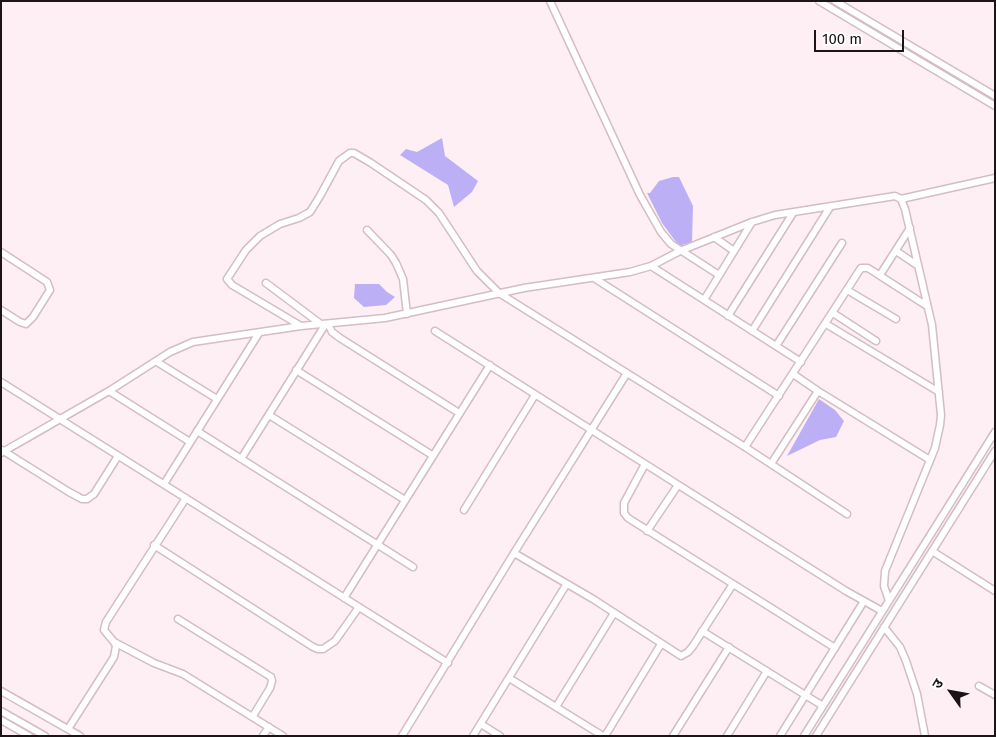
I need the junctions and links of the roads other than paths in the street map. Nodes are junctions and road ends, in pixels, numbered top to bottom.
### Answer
1 (550, 1) edge
2 (819, 1) edge
3 (835, 1) edge
4 (995, 96) edge
5 (995, 106) edge
6 (995, 178) edge
7 (901, 199) junction
8 (830, 207) junction
9 (793, 213) junction
10 (752, 222) junction
11 (910, 228) junction
12 (366, 230) dead end
13 (714, 237) junction
14 (842, 243) dead end
15 (680, 251) junction
16 (734, 251) junction
17 (896, 251) junction
18 (1, 252) edge
19 (917, 265) junction
20 (651, 266) junction
21 (719, 275) junction
22 (880, 275) junction
23 (594, 278) junction
24 (266, 283) dead end
25 (847, 290) junction
26 (500, 292) junction
27 (704, 300) junction
28 (927, 306) junction
29 (1, 310) edge
30 (833, 313) junction
31 (407, 314) junction
32 (728, 316) junction
33 (896, 319) dead end
34 (325, 324) junction
35 (826, 324) junction
36 (301, 326) junction
37 (435, 331) dead end
38 (752, 331) junction
39 (259, 332) junction
40 (876, 341) dead end
41 (776, 346) junction
42 (157, 362) junction
43 (801, 362) junction
44 (490, 365) junction
45 (296, 370) junction
46 (627, 373) junction
47 (793, 374) junction
48 (1, 382) edge
49 (109, 391) junction
50 (818, 391) junction
51 (940, 392) junction
52 (535, 395) junction
53 (779, 396) junction
54 (217, 400) junction
55 (460, 413) junction
56 (270, 415) junction
57 (60, 420) junction
58 (592, 430) junction
59 (197, 431) junction
60 (995, 432) edge
61 (190, 442) junction
62 (745, 447) junction
63 (2, 451) edge
64 (995, 452) edge
65 (432, 455) junction
66 (118, 456) junction
67 (241, 459) junction
68 (930, 460) junction
69 (645, 464) junction
70 (771, 464) junction
71 (164, 484) junction
72 (678, 485) junction
73 (186, 498) junction
74 (405, 500) junction
75 (464, 510) dead end
76 (847, 514) dead end
77 (648, 531) junction
78 (378, 544) junction
79 (154, 545) junction
80 (932, 551) junction
81 (514, 553) junction
82 (413, 567) dead end
83 (733, 584) junction
84 (566, 585) junction
85 (995, 591) edge
86 (344, 598) junction
87 (864, 601) junction
88 (889, 601) junction
89 (359, 607) junction
90 (882, 611) junction
91 (614, 613) junction
92 (178, 619) dead end
93 (884, 627) junction
94 (702, 631) junction
95 (114, 642) junction
96 (662, 644) junction
97 (729, 647) junction
98 (836, 648) junction
99 (448, 663) junction
100 (768, 671) junction
101 (509, 678) junction
102 (979, 686) dead end
103 (1, 691) edge
104 (806, 695) junction
105 (995, 695) edge
106 (823, 706) junction
107 (556, 707) junction
108 (1, 711) edge
109 (253, 716) junction
110 (1, 720) edge
111 (481, 724) junction
112 (269, 727) junction
113 (68, 729) junction
114 (29, 736) edge
115 (45, 736) edge
116 (80, 736) edge
117 (263, 736) edge
118 (283, 736) edge
119 (402, 736) edge
120 (473, 736) edge
121 (500, 736) edge
122 (604, 736) edge
123 (673, 736) edge
124 (727, 736) edge
125 (780, 736) edge
126 (804, 736) edge
127 (816, 736) edge
128 (925, 736) edge

1 - 15 street
2 - 5 street
3 - 4 street
6 - 7 street
7 - 8 street
7 - 11 street
8 - 9 street
8 - 38 street
9 - 10 street
9 - 32 street
10 - 13 street
10 - 16 street
11 - 17 street
11 - 19 street
12 - 31 street
13 - 15 street
13 - 16 street
14 - 41 street
15 - 20 street
15 - 21 street
16 - 21 street
17 - 19 street
17 - 22 street
18 - 29 street
19 - 28 street
20 - 23 street
20 - 27 street
21 - 27 street
22 - 25 street
22 - 28 street
23 - 26 street
23 - 53 street
24 - 34 street
25 - 30 street
25 - 33 street
26 - 31 street
26 - 36 street
26 - 46 street
27 - 32 street
28 - 51 street
30 - 35 street
30 - 40 street
31 - 34 street
32 - 38 street
34 - 36 street
34 - 45 street
34 - 55 street
35 - 43 street
35 - 51 street
36 - 39 street
37 - 44 street
38 - 41 street
39 - 42 street
39 - 54 street
41 - 43 street
42 - 49 street
42 - 54 street
43 - 47 street
44 - 52 street
44 - 55 street
45 - 56 street
45 - 65 street
46 - 58 street
46 - 62 street
47 - 50 street
47 - 53 street
48 - 57 street
49 - 57 street
49 - 61 street
50 - 68 street
50 - 70 street
51 - 68 street
52 - 58 street
52 - 75 street
53 - 62 street
54 - 59 street
55 - 65 street
56 - 67 street
56 - 74 street
57 - 63 street
57 - 66 street
58 - 69 street
58 - 81 street
59 - 61 street
59 - 67 street
60 - 88 street
61 - 71 street
62 - 70 street
63 - 66 street
64 - 80 street
65 - 74 street
66 - 71 street
67 - 78 street
68 - 88 street
69 - 72 street
69 - 77 street
70 - 76 street
71 - 73 street
72 - 77 street
72 - 87 street
73 - 79 street
73 - 86 street
74 - 78 street
77 - 83 street
78 - 82 street
78 - 86 street
79 - 89 street
79 - 95 street
80 - 85 street
80 - 93 street
81 - 84 street
81 - 99 street
83 - 94 street
83 - 98 street
84 - 91 street
84 - 101 street
86 - 89 street
87 - 90 street
87 - 98 street
88 - 90 street
89 - 99 street
90 - 106 street
91 - 96 street
91 - 107 street
92 - 109 street
93 - 127 street
93 - 128 street
94 - 96 street
94 - 97 street
95 - 109 street
95 - 113 street
96 - 122 street
97 - 100 street
97 - 123 street
98 - 104 street
99 - 119 street
100 - 104 street
100 - 124 street
101 - 107 street
101 - 111 street
102 - 105 street
103 - 113 street
104 - 106 street
104 - 125 street
106 - 126 street
107 - 122 street
108 - 115 street
109 - 112 street
110 - 114 street
111 - 120 street
111 - 121 street
112 - 117 street
112 - 118 street
113 - 116 street

